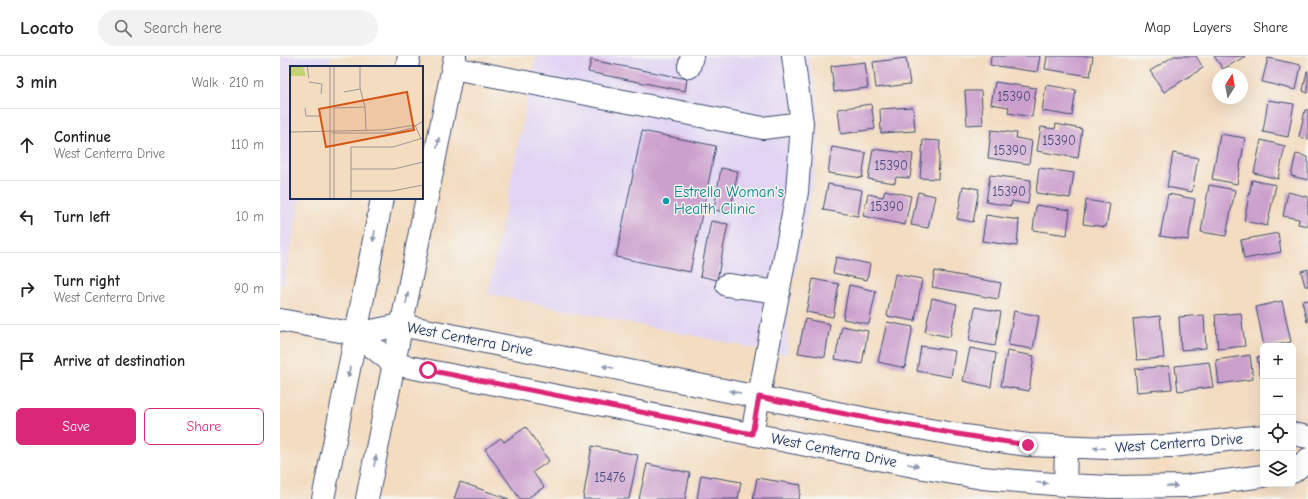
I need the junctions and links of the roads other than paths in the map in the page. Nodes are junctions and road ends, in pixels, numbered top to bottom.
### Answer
1 (409, 56) edge
2 (793, 56) edge
3 (454, 62) edge
4 (407, 66) edge
5 (802, 123) junction
6 (382, 199) edge
7 (727, 285) dead end
8 (779, 292) junction
9 (280, 320) edge
10 (401, 325) junction
11 (356, 334) junction
12 (394, 364) junction
13 (759, 397) junction
14 (752, 434) junction
15 (1296, 435) edge
16 (1260, 436) edge
17 (1308, 437) edge
18 (1066, 447) junction
19 (1308, 459) edge
20 (1296, 469) edge
21 (1260, 476) edge
22 (1065, 485) junction
23 (323, 499) edge
24 (367, 499) edge

1 - 4 street
2 - 5 street
3 - 5 street
10 -> 3 street
5 - 8 street
6 -> 11 street
7 - 8 street
8 - 13 street
9 - 11 street
10 - 11 street, West Centerra Drive
10 - 12 street
13 -> 10 street, West Centerra Drive
11 - 12 street, West Centerra Drive
11 -> 23 street
12 - 14 street, West Centerra Drive
24 -> 12 street
13 - 14 street
13 - 18 street, West Centerra Drive
14 -> 22 street, West Centerra Drive
15 - 17 street
16 -> 18 street, West Centerra Drive
18 - 22 street
19 - 20 street
22 -> 21 street, West Centerra Drive

